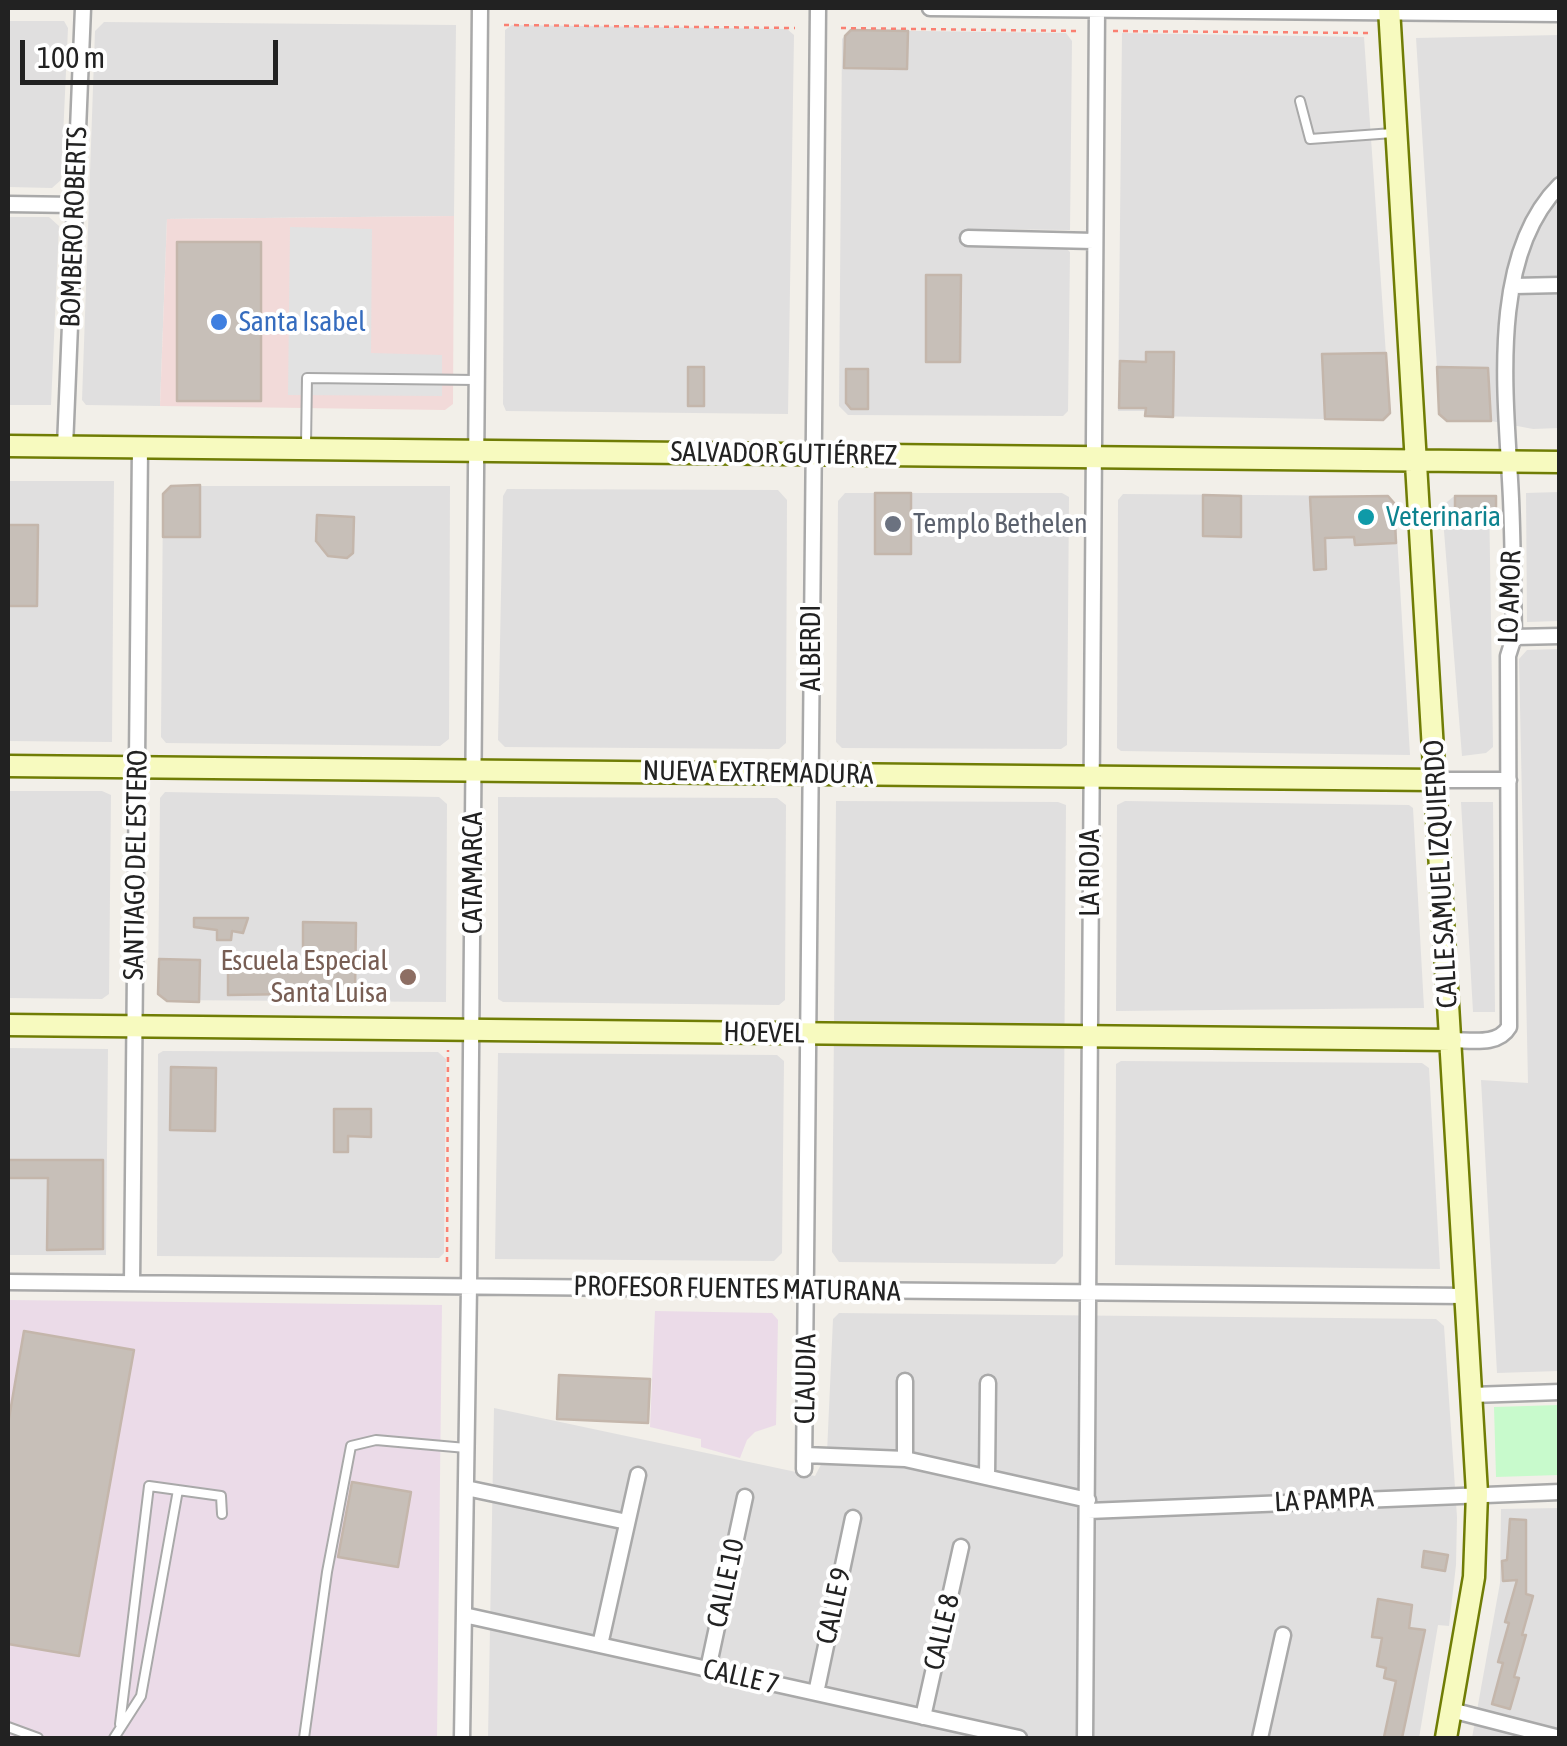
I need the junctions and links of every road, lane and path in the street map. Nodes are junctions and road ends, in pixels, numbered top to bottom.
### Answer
1 (83, 8) edge
2 (480, 8) edge
3 (818, 8) edge
4 (930, 8) edge
5 (1097, 8) edge
6 (1560, 14) edge
7 (1390, 18) edge
8 (504, 25) dead end
9 (795, 28) dead end
10 (842, 28) dead end
11 (1096, 31) junction
12 (1300, 101) dead end
13 (1397, 132) junction
14 (1560, 185) edge
15 (8, 204) edge
16 (75, 205) junction
17 (968, 238) dead end
18 (1094, 240) junction
19 (1560, 285) edge
20 (1514, 286) junction
21 (477, 380) junction
22 (8, 446) edge
23 (65, 446) junction
24 (140, 448) junction
25 (306, 449) junction
26 (476, 450) junction
27 (813, 454) junction
28 (1092, 457) junction
29 (1416, 460) junction
30 (1560, 462) edge
31 (1510, 463) junction
32 (1560, 636) edge
33 (1514, 637) junction
34 (8, 766) edge
35 (137, 767) junction
36 (474, 770) junction
37 (810, 774) junction
38 (1090, 776) junction
39 (1435, 780) junction
40 (1509, 780) junction
41 (1509, 1022) joint
42 (8, 1025) edge
43 (134, 1026) junction
44 (472, 1030) junction
45 (809, 1033) junction
46 (1089, 1036) junction
47 (1450, 1040) junction
48 (448, 1050) dead end
49 (446, 1262) dead end
50 (8, 1282) edge
51 (132, 1283) junction
52 (469, 1286) junction
53 (807, 1289) junction
54 (1088, 1292) junction
55 (1466, 1296) junction
56 (905, 1381) dead end
57 (988, 1384) dead end
58 (1560, 1392) edge
59 (1472, 1394) junction
60 (466, 1448) junction
61 (905, 1459) junction
62 (804, 1462) joint
63 (638, 1475) dead end
64 (987, 1477) junction
65 (466, 1488) junction
66 (178, 1490) junction
67 (1560, 1492) edge
68 (1478, 1494) junction
69 (745, 1497) dead end
70 (1088, 1505) junction
71 (222, 1514) dead end
72 (853, 1518) dead end
73 (627, 1522) junction
74 (961, 1546) dead end
75 (464, 1615) junction
76 (1282, 1635) dead end
77 (600, 1646) junction
78 (708, 1669) junction
79 (816, 1693) junction
80 (1451, 1710) junction
81 (923, 1717) junction
82 (120, 1724) junction
83 (8, 1727) edge
84 (966, 1733) edge
85 (38, 1738) edge
86 (114, 1738) edge
87 (304, 1738) edge
88 (462, 1738) edge
89 (1019, 1738) edge
90 (1085, 1738) edge
91 (1260, 1738) edge
92 (1446, 1738) edge
93 (1560, 1738) edge

1 - 16 street, BOMBERO ROBERTS
2 - 21 street, CATAMARCA
3 - 27 street, ALBERDI
4 - 5 street
5 - 7 street
5 - 11 street, LA RIOJA
6 - 7 street
7 - 11 path
7 - 13 street, CALLE SAMUEL IZQUIERDO
8 - 9 path
10 - 11 path
11 - 18 street, LA RIOJA
12 - 13 lane
13 - 29 street, CALLE SAMUEL IZQUIERDO
14 - 20 street, LO AMOR
15 - 16 street
16 - 23 street, BOMBERO ROBERTS
17 - 18 street
18 - 28 street, LA RIOJA
19 - 20 street
20 - 31 street, LO AMOR
21 - 25 lane
21 - 26 street, CATAMARCA
22 - 23 street, SALVADOR GUTIÉRREZ
23 - 24 street, SALVADOR GUTIÉRREZ
24 - 25 street, SALVADOR GUTIÉRREZ
24 - 35 street, SANTIAGO DEL ESTERO
25 - 26 street, SALVADOR GUTIÉRREZ
26 - 27 street, SALVADOR GUTIÉRREZ
26 - 36 street, CATAMARCA
27 - 28 street, SALVADOR GUTIÉRREZ
27 - 37 street, ALBERDI
28 - 29 street, SALVADOR GUTIÉRREZ
28 - 38 street, LA RIOJA
29 - 31 street, SALVADOR GUTIÉRREZ
29 - 39 street, CALLE SAMUEL IZQUIERDO
30 - 31 street, SALVADOR GUTIÉRREZ
31 - 33 street, LO AMOR
32 - 33 street
33 - 40 street, LO AMOR
34 - 35 street, NUEVA EXTREMADURA
35 - 36 street, NUEVA EXTREMADURA
35 - 43 street, SANTIAGO DEL ESTERO
36 - 37 street, NUEVA EXTREMADURA
36 - 44 street, CATAMARCA
37 - 38 street, NUEVA EXTREMADURA
37 - 45 street, ALBERDI
38 - 39 street, NUEVA EXTREMADURA
38 - 46 street, LA RIOJA
39 - 40 street, NUEVA EXTREMADURA
39 - 47 street, CALLE SAMUEL IZQUIERDO
40 - 41 street, LO AMOR
41 - 47 street, HOEVEL
42 - 43 street, HOEVEL
43 - 44 street, HOEVEL
43 - 51 street, SANTIAGO DEL ESTERO
44 - 45 street, HOEVEL
44 - 52 street, CATAMARCA
45 - 46 street, HOEVEL
45 - 53 street, ALBERDI
46 - 47 street, HOEVEL
46 - 54 street, LA RIOJA
47 - 55 street, CALLE SAMUEL IZQUIERDO
48 - 49 path
50 - 51 street, PROFESOR FUENTES MATURANA
51 - 52 street, PROFESOR FUENTES MATURANA
52 - 53 street, PROFESOR FUENTES MATURANA
52 - 60 street, CATAMARCA
53 - 54 street, PROFESOR FUENTES MATURANA
53 - 62 street, CLAUDIA
54 - 55 street, PROFESOR FUENTES MATURANA
54 - 70 street, LA RIOJA
55 - 59 street, CALLE SAMUEL IZQUIERDO
56 - 61 street
57 - 64 street
58 - 59 street
59 - 68 street, CALLE SAMUEL IZQUIERDO
60 - 65 street, CATAMARCA
60 - 87 lane
61 - 62 street, LA PAMPA
61 - 64 street, LA PAMPA
63 - 73 street
64 - 70 street, LA PAMPA
65 - 73 street
65 - 75 street, CATAMARCA
66 - 71 lane
66 - 82 lane
66 - 82 lane
67 - 68 street, LA PAMPA
68 - 70 street, LA PAMPA
68 - 80 street, CALLE SAMUEL IZQUIERDO
69 - 78 street, CALLE 10
70 - 90 street, LA RIOJA
72 - 79 street, CALLE 9
73 - 77 street
74 - 81 street, CALLE 8
75 - 77 street, CALLE 7
75 - 88 street, CATAMARCA
76 - 91 street
77 - 78 street, CALLE 7
78 - 79 street, CALLE 7
79 - 81 street, CALLE 7
80 - 92 street, CALLE SAMUEL IZQUIERDO
80 - 93 street
81 - 84 street, CALLE 7
82 - 86 lane
83 - 85 lane
84 - 89 street, CALLE 7

